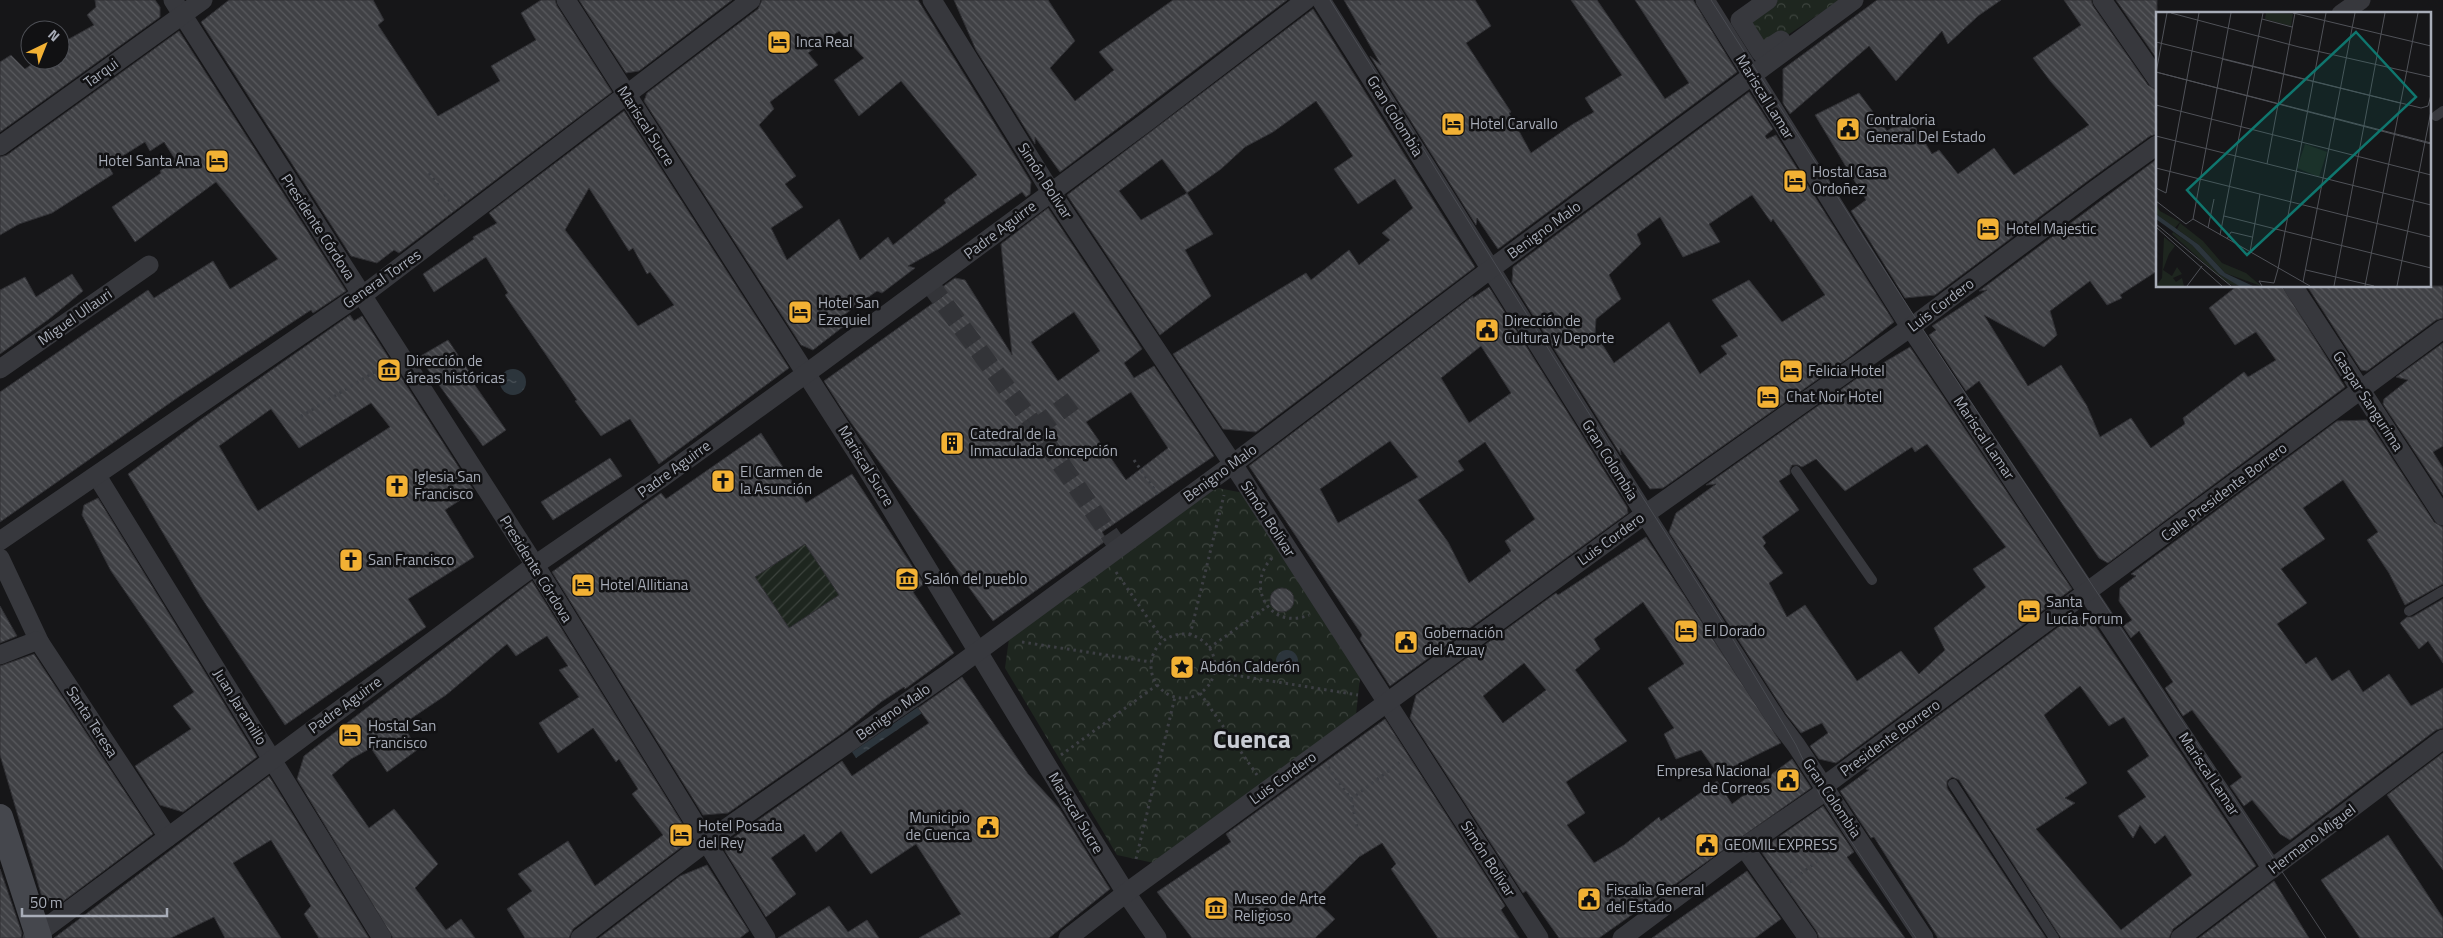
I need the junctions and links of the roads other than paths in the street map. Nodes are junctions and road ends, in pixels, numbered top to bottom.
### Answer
1 (203, 0) edge
2 (566, 0) edge
3 (751, 0) edge
4 (932, 0) edge
5 (1306, 0) edge
6 (1321, 0) edge
7 (1705, 0) edge
8 (1768, 0) edge
9 (1840, 0) edge
10 (1854, 0) edge
11 (2102, 0) edge
12 (2361, 0) edge
13 (178, 7) edge
14 (2345, 12) edge
15 (1752, 77) junction
16 (2156, 79) edge
17 (626, 95) junction
18 (0, 146) edge
19 (2156, 146) edge
20 (1051, 192) junction
21 (149, 265) dead end
22 (1492, 268) junction
23 (2294, 288) edge
24 (361, 294) junction
25 (1910, 327) junction
26 (2443, 329) edge
27 (0, 369) edge
28 (807, 373) junction
29 (2361, 391) junction
30 (1233, 464) junction
31 (1796, 471) dead end
32 (97, 476) junction
33 (1644, 515) junction
34 (2443, 516) edge
35 (0, 541) edge
36 (0, 558) edge
37 (534, 565) junction
38 (1872, 580) dead end
39 (2443, 591) edge
40 (2088, 593) junction
41 (2409, 611) dead end
42 (40, 643) junction
43 (978, 650) junction
44 (0, 655) edge
45 (1386, 703) junction
46 (2443, 739) edge
47 (272, 759) junction
48 (1953, 784) dead end
49 (1824, 786) junction
50 (0, 817) edge
51 (168, 838) junction
52 (706, 843) junction
53 (1744, 847) junction
54 (2272, 869) junction
55 (1126, 893) junction
56 (36, 936) edge
57 (382, 938) edge
58 (580, 938) edge
59 (766, 938) edge
60 (1068, 938) edge
61 (1158, 938) edge
62 (1539, 938) edge
63 (1622, 938) edge
64 (1808, 938) edge
65 (1924, 938) edge
66 (2054, 938) edge
67 (2180, 938) edge

1 - 13 street, Tarqui
2 - 17 street, Mariscal Sucre
3 - 17 street, General Torres
4 - 20 street, Simón Bolívar
5 - 20 street, Padre Aguirre
6 - 22 street, Gran Colombia
7 - 15 street, Mariscal Lamar
8 - 9 street
10 - 15 street, Benigno Malo
11 - 16 street
12 - 14 street
13 - 18 street, Tarqui
13 - 24 street, Presidente Córdova
15 - 22 street, Benigno Malo
15 - 25 street, Mariscal Lamar
17 - 24 street, General Torres
17 - 28 street, Mariscal Sucre
19 - 25 street, Luis Cordero
20 - 28 street, Padre Aguirre
20 - 30 street, Simón Bolívar
21 - 27 street, Miguel Ullauri
22 - 30 street, Benigno Malo
22 - 33 street, Gran Colombia
23 - 29 street, Gaspar Sangurima
24 - 32 street, General Torres
24 - 37 street, Presidente Córdova
25 - 33 street, Luis Cordero
25 - 40 street, Mariscal Lamar
26 - 29 street
28 - 37 street, Padre Aguirre
28 - 43 street, Mariscal Sucre
29 - 34 street, Gaspar Sangurima
29 - 40 street, Calle Presidente Borrero
30 - 43 street, Benigno Malo
30 - 45 street, Simón Bolívar
31 - 38 lane
32 - 35 street, General Torres
32 - 47 street, Juan Jaramillo
33 - 45 street, Luis Cordero
33 - 49 street, Gran Colombia
36 - 42 street, Santa Teresa
37 - 47 street, Padre Aguirre
37 - 52 street, Presidente Córdova
39 - 41 lane
40 - 49 street, Presidente Borrero
40 - 54 street, Mariscal Lamar
42 - 44 street
42 - 51 street, Santa Teresa
43 - 52 street, Benigno Malo
43 - 55 street, Mariscal Sucre
45 - 55 street, Luis Cordero
45 - 62 street, Simón Bolívar
46 - 54 street, Hermano Miguel
47 - 51 street, Padre Aguirre
47 - 57 street, Juan Jaramillo
48 - 66 lane
49 - 53 street, Presidente Borrero
49 - 65 street, Gran Colombia
50 - 56 street
51 - 56 street, Padre Aguirre
52 - 58 street, Benigno Malo
52 - 59 street, Presidente Córdova
53 - 63 street, Presidente Borrero
53 - 64 street
54 - 67 street, Hermano Miguel
55 - 60 street, Luis Cordero
55 - 61 street, Mariscal Sucre

